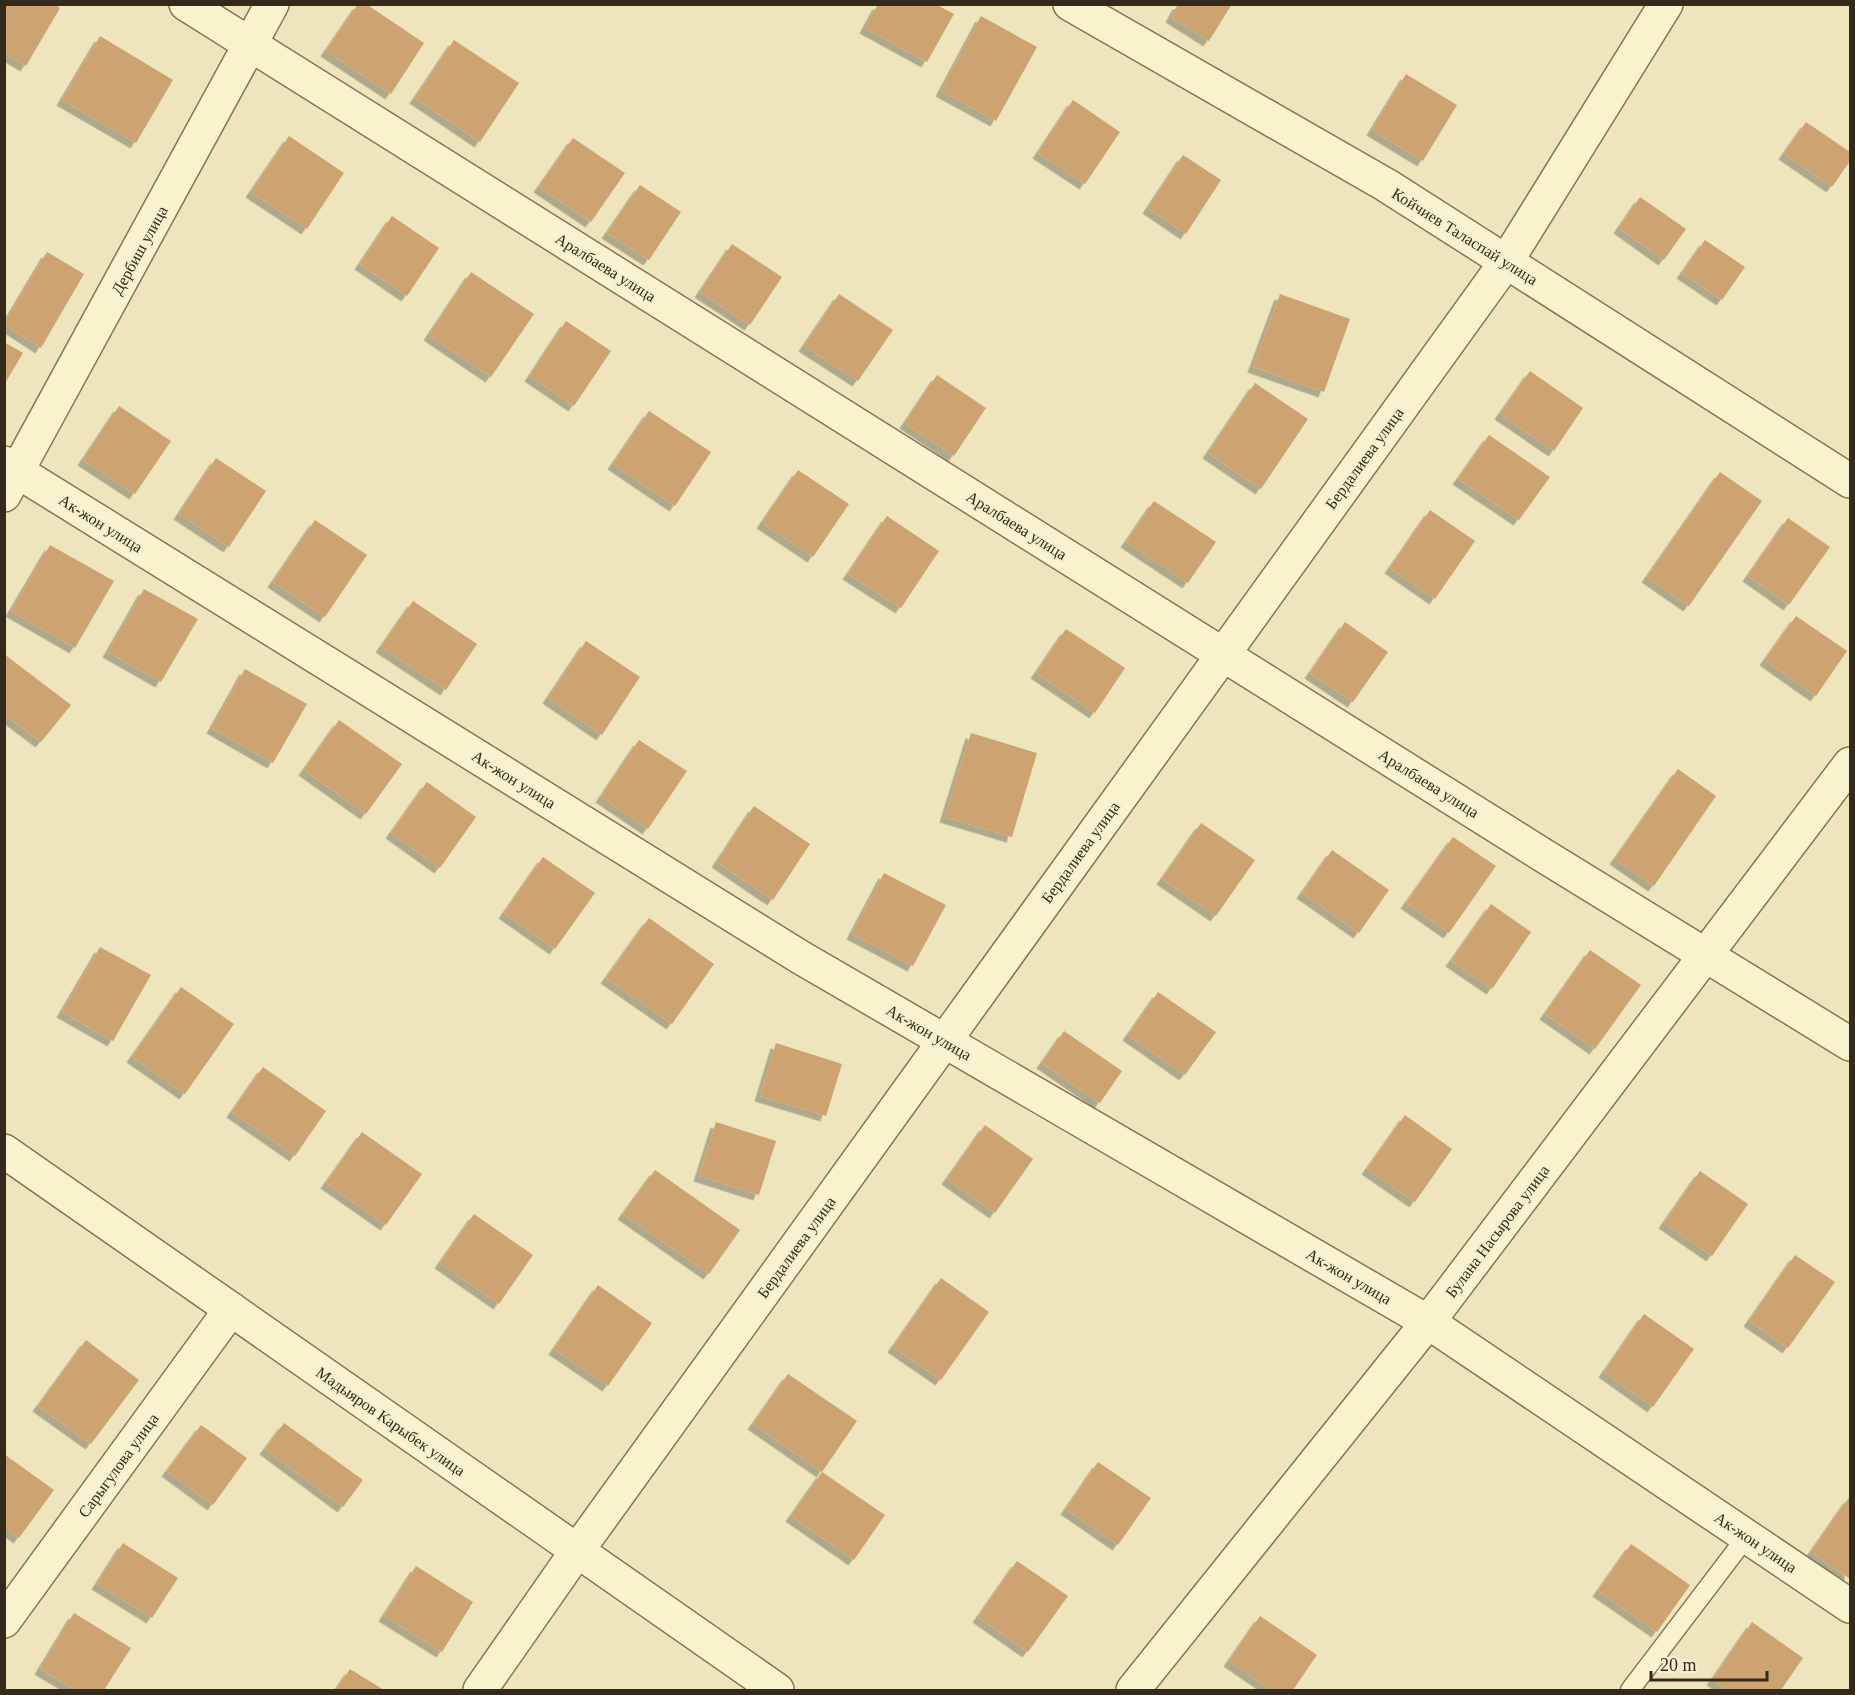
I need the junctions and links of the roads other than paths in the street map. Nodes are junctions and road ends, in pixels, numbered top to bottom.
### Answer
1 (186, 4) edge
2 (272, 4) edge
3 (1070, 4) edge
4 (1666, 4) edge
5 (252, 44) junction
6 (1506, 262) junction
7 (9, 476) edge
8 (1851, 481) edge
9 (1223, 654) junction
10 (1851, 764) edge
11 (1706, 955) junction
12 (944, 1041) junction
13 (1851, 1044) edge
14 (4, 1151) edge
15 (231, 1309) junction
16 (1428, 1322) junction
17 (1748, 1536) junction
18 (577, 1551) junction
19 (1851, 1606) edge
20 (4, 1621) edge
21 (480, 1690) edge
22 (777, 1690) edge
23 (1133, 1690) edge
24 (1630, 1690) edge

1 - 5 street, Аралбаева улица
2 - 5 street, Дербиш улица
3 - 6 street, Койчиев Таласпай улица
4 - 6 street, Бердалиева улица
5 - 7 street, Дербиш улица
5 - 9 street, Аралбаева улица
6 - 8 street, Койчиев Таласпай улица
6 - 9 street, Бердалиева улица
7 - 12 street, Ак-жон улица
9 - 11 street, Аралбаева улица
9 - 12 street, Бердалиева улица
10 - 11 street, Булана Насырова улица
11 - 13 street, Аралбаева улица
11 - 16 street, Булана Насырова улица
12 - 16 street, Ак-жон улица
12 - 18 street, Бердалиева улица
14 - 15 street, Мадыяров Карыбек улица
15 - 18 street, Мадыяров Карыбек улица
15 - 20 street, Сарыгулова улица
16 - 17 street, Ак-жон улица
16 - 23 street, Булана Насырова улица
17 - 19 street, Ак-жон улица
17 - 24 lane
18 - 21 street, Бердалиева улица
18 - 22 street, Мадыяров Карыбек улица

